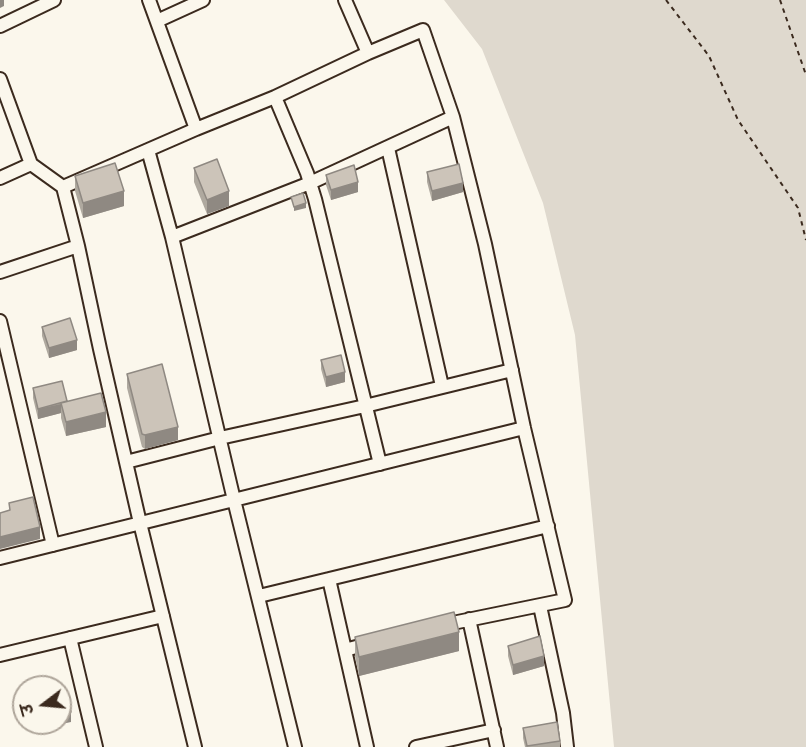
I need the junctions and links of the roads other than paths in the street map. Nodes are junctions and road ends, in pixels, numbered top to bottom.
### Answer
1 (54, 0) edge
2 (149, 0) edge
3 (203, 0) edge
4 (345, 0) edge
5 (157, 21) junction
6 (0, 26) edge
7 (368, 53) junction
8 (0, 79) edge
9 (2, 96) edge
10 (275, 97) junction
11 (453, 117) junction
12 (196, 129) junction
13 (388, 148) junction
14 (148, 150) junction
15 (31, 164) junction
16 (0, 177) edge
17 (310, 183) junction
18 (63, 187) junction
19 (171, 237) junction
20 (78, 246) junction
21 (0, 272) edge
22 (0, 321) edge
23 (512, 370) junction
24 (442, 386) junction
25 (365, 406) junction
26 (524, 428) junction
27 (220, 438) junction
28 (126, 462) junction
29 (380, 464) junction
30 (234, 500) junction
31 (141, 523) junction
32 (548, 526) junction
33 (54, 544) junction
34 (0, 558) edge
35 (329, 579) junction
36 (259, 596) junction
37 (540, 606) junction
38 (163, 616) junction
39 (469, 619) junction
40 (435, 627) edge
41 (70, 638) junction
42 (379, 641) edge
43 (345, 650) junction
44 (0, 655) edge
45 (494, 730) junction
46 (96, 747) edge
47 (195, 747) edge
48 (296, 747) edge
49 (367, 747) edge
50 (416, 747) edge
51 (497, 747) edge
52 (567, 747) edge

1 - 6 street
2 - 5 street
3 - 5 street
4 - 7 street
5 - 12 street
7 - 10 street
7 - 11 street
8 - 9 street
9 - 15 street
10 - 12 street
10 - 17 street
11 - 13 street
11 - 23 street
12 - 14 street
13 - 17 street
13 - 24 street
14 - 18 street
14 - 19 street
15 - 16 street
15 - 18 street
17 - 19 street
17 - 25 street
18 - 20 street
19 - 27 street
20 - 21 street
20 - 28 street
22 - 33 street
23 - 24 street
23 - 26 street
24 - 25 street
25 - 27 street
25 - 29 street
26 - 29 street
26 - 32 street
27 - 28 street
27 - 30 street
28 - 31 street
29 - 30 street
30 - 31 street
30 - 36 street
31 - 33 street
31 - 38 street
32 - 35 street
32 - 37 street
33 - 34 street
35 - 36 street
35 - 43 street
36 - 48 street
37 - 39 street
37 - 52 street
38 - 41 street
38 - 47 street
39 - 40 street
39 - 45 street
41 - 44 street
41 - 46 street
42 - 43 street
43 - 49 street
45 - 50 street
45 - 51 street

